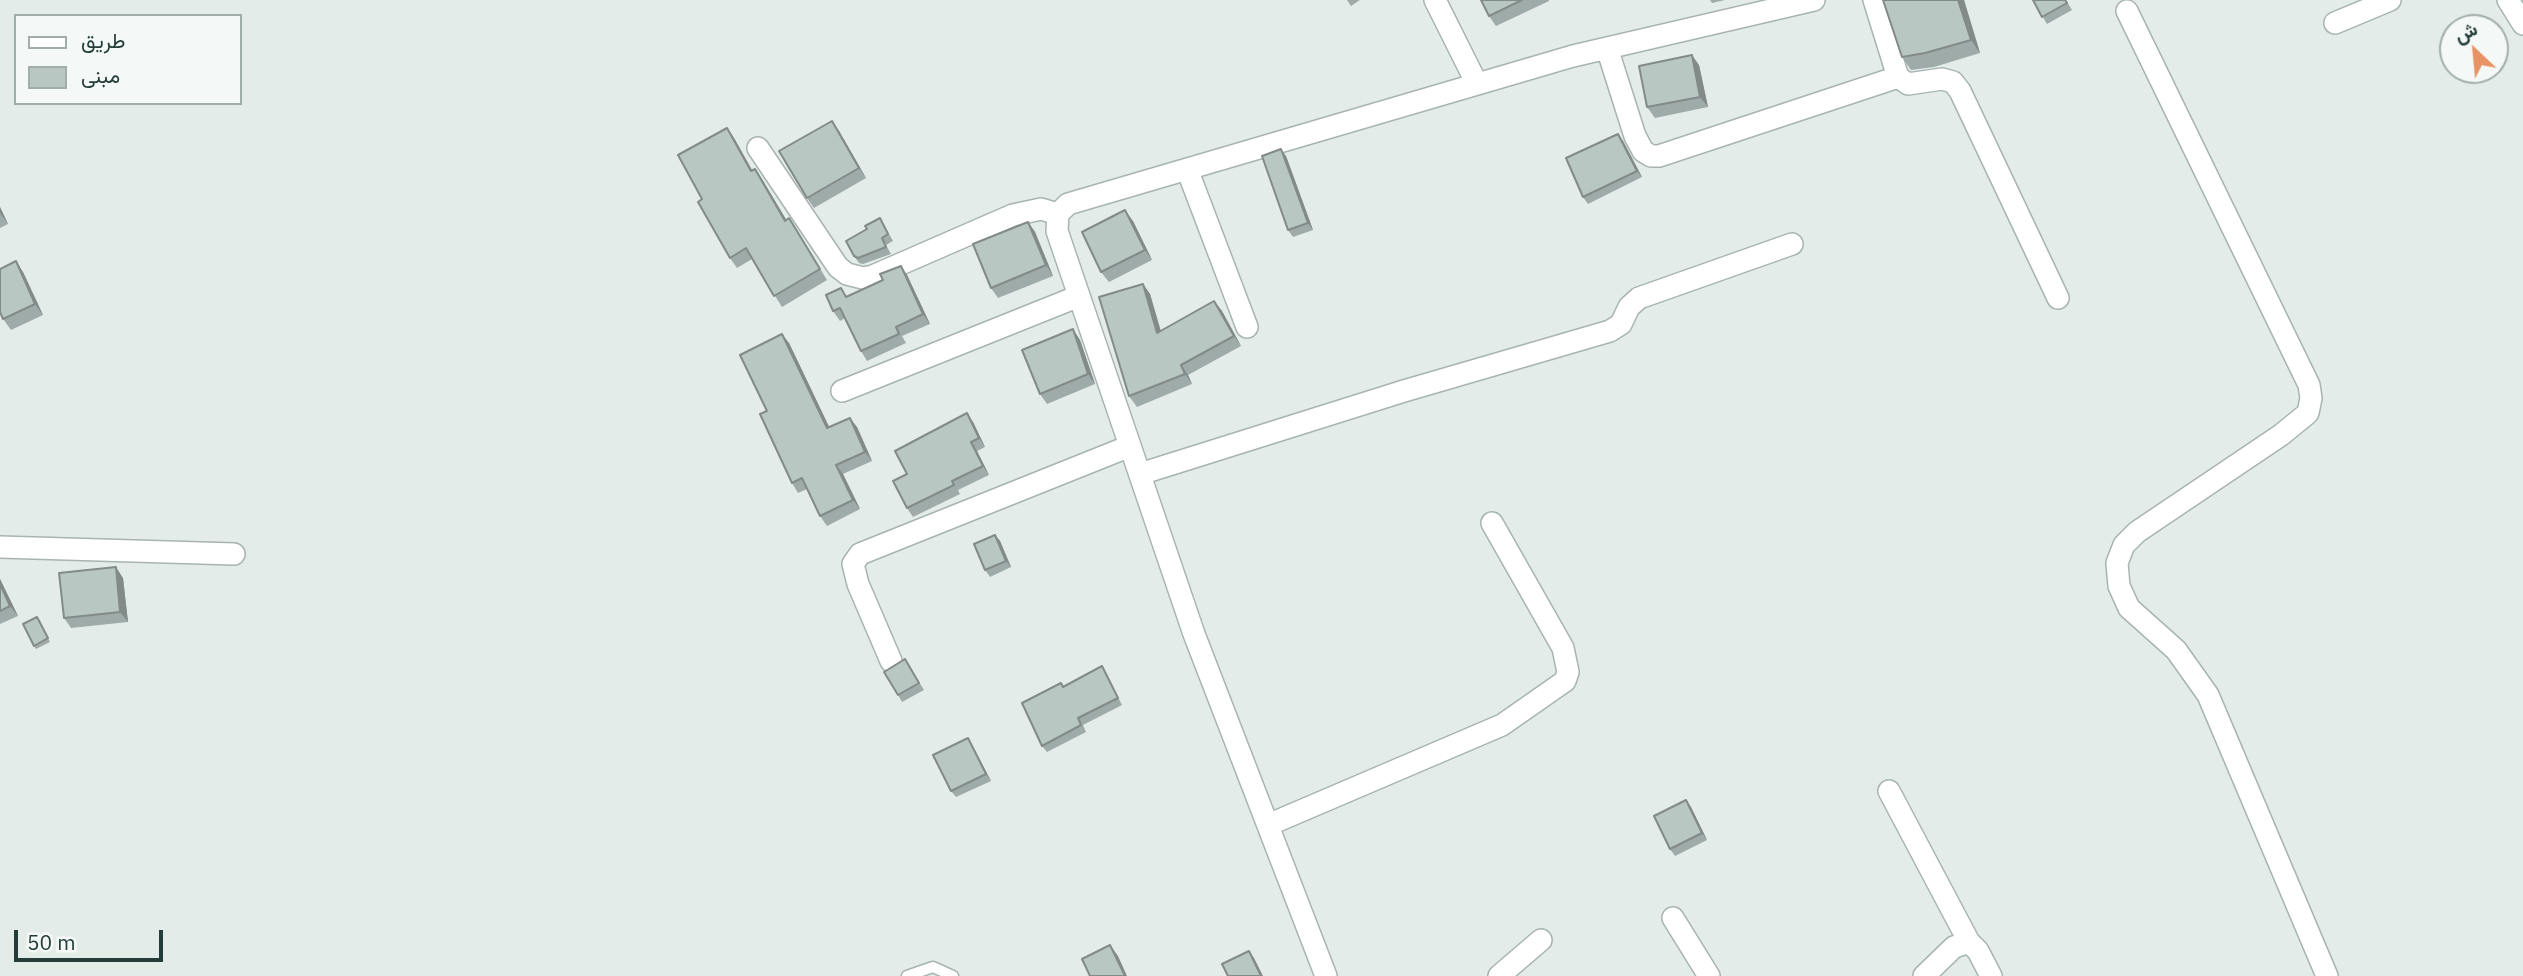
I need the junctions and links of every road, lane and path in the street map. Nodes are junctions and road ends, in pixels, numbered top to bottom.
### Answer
1 (1435, 0) edge
2 (1814, 0) edge
3 (1874, 0) edge
4 (2389, 0) edge
5 (2508, 0) edge
6 (2127, 11) dead end
7 (2335, 23) dead end
8 (2523, 24) edge
9 (1607, 48) junction
10 (1898, 77) junction
11 (1478, 84) junction
12 (758, 148) dead end
13 (1187, 169) junction
14 (1059, 214) junction
15 (1792, 244) dead end
16 (1079, 296) junction
17 (2058, 298) dead end
18 (1247, 327) dead end
19 (842, 391) dead end
20 (1130, 446) junction
21 (1140, 474) junction
22 (1492, 523) dead end
23 (0, 547) edge
24 (234, 554) dead end
25 (891, 661) dead end
26 (1889, 791) dead end
27 (1268, 825) junction
28 (1674, 918) dead end
29 (1541, 940) dead end
30 (1969, 942) junction
31 (907, 976) edge
32 (953, 976) edge
33 (1326, 976) edge
34 (1499, 976) edge
35 (1709, 976) edge
36 (1924, 976) edge
37 (1991, 976) edge
38 (2328, 976) edge

1 - 11 street
2 - 9 street
3 - 10 street
4 - 7 street
5 - 8 street
6 - 38 street
9 - 10 street
9 - 11 street
10 - 17 street
11 - 13 street
12 - 14 street
13 - 14 street
13 - 18 street
14 - 16 street
15 - 21 street
16 - 19 street
16 - 20 street
20 - 21 street
20 - 25 street
21 - 27 street
22 - 27 street
23 - 24 street
26 - 30 street
27 - 33 street
28 - 35 street
29 - 34 street
30 - 36 street
30 - 37 street
31 - 32 lane

